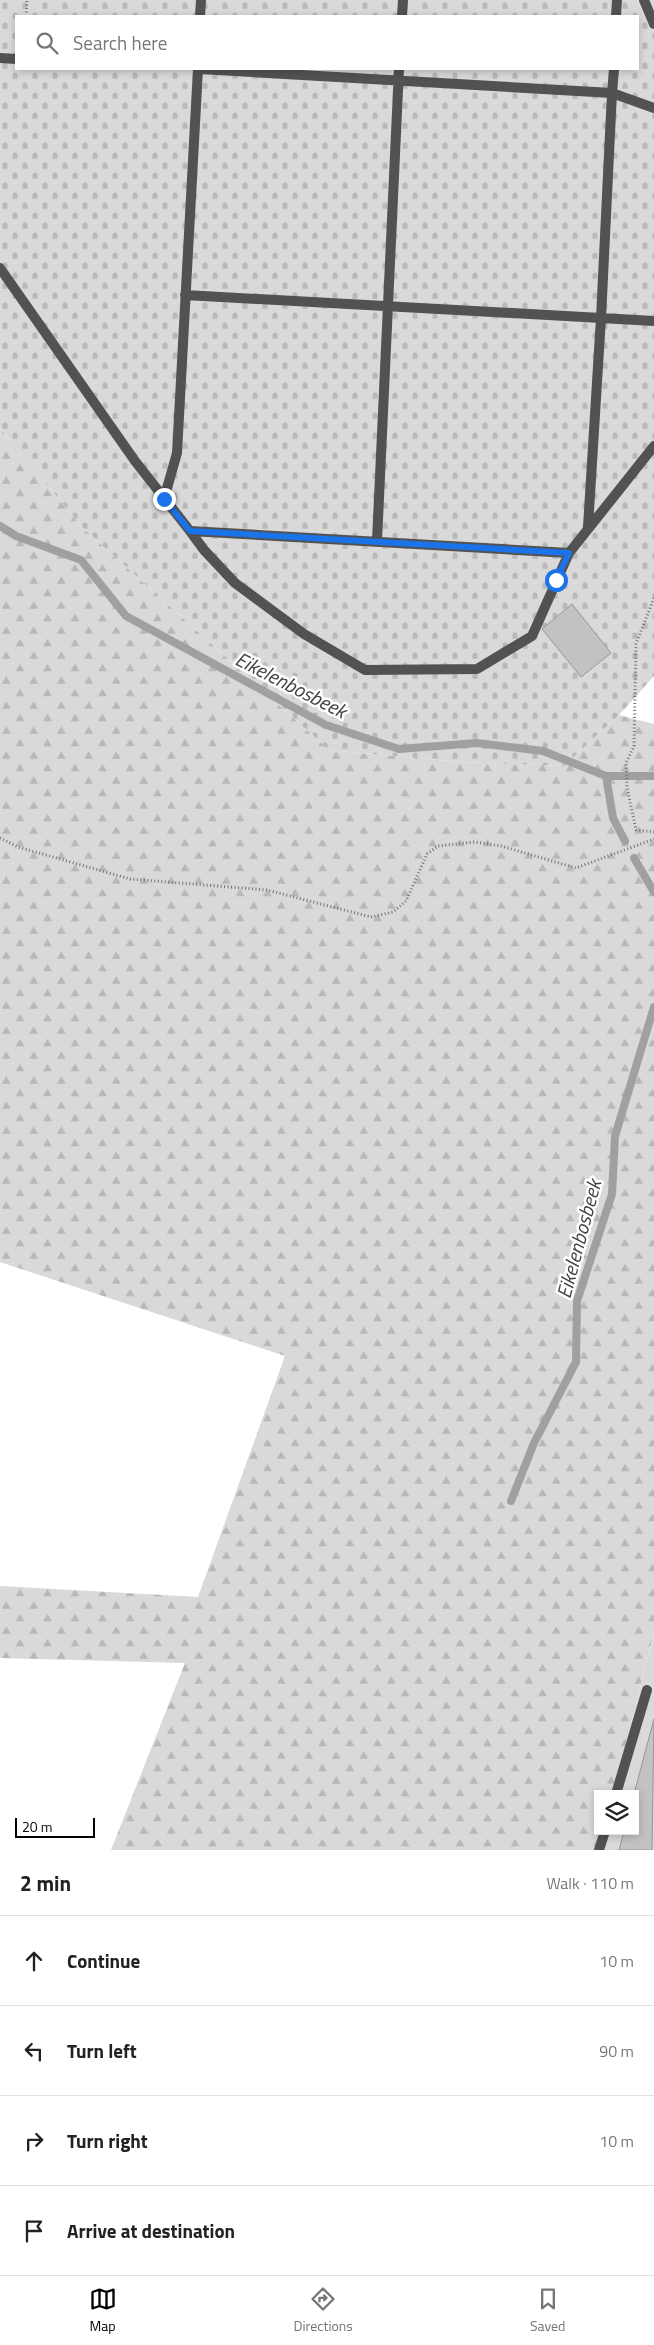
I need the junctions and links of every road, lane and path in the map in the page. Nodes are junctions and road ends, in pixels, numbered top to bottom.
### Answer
1 (27, 0) edge
2 (201, 0) edge
3 (403, 0) edge
4 (617, 0) edge
5 (644, 0) edge
6 (26, 15) edge
7 (200, 15) edge
8 (402, 15) edge
9 (616, 15) edge
10 (654, 24) edge
11 (0, 58) edge
12 (15, 59) edge
13 (199, 70) edge
14 (217, 70) edge
15 (399, 70) edge
16 (614, 70) edge
17 (398, 80) junction
18 (612, 93) junction
19 (654, 108) edge
20 (0, 268) edge
21 (185, 295) junction
22 (389, 307) junction
23 (601, 318) junction
24 (654, 322) edge
25 (654, 446) edge
26 (164, 499) junction
27 (588, 526) junction
28 (190, 531) junction
29 (377, 541) junction
30 (569, 553) junction
31 (654, 598) edge
32 (654, 832) edge
33 (0, 838) edge
34 (654, 839) edge
35 (647, 1690) dead end
36 (617, 1790) edge
37 (604, 1835) edge
38 (599, 1850) edge

1 - 6 path
2 - 7 lane
3 - 8 lane
4 - 9 lane
5 - 10 lane
11 - 12 lane
13 - 21 lane
14 - 17 lane
15 - 17 lane
16 - 18 lane
17 - 18 lane
17 - 22 lane
18 - 19 lane
18 - 23 lane
20 - 26 lane
21 - 22 lane
21 - 26 lane
22 - 23 lane
22 - 29 lane
23 - 24 lane
23 - 27 lane
25 - 27 lane
26 - 28 lane
27 - 30 lane
28 - 29 lane
28 - 30 lane
29 - 30 lane
31 - 32 path
33 - 34 path
35 - 36 lane
37 - 38 lane

